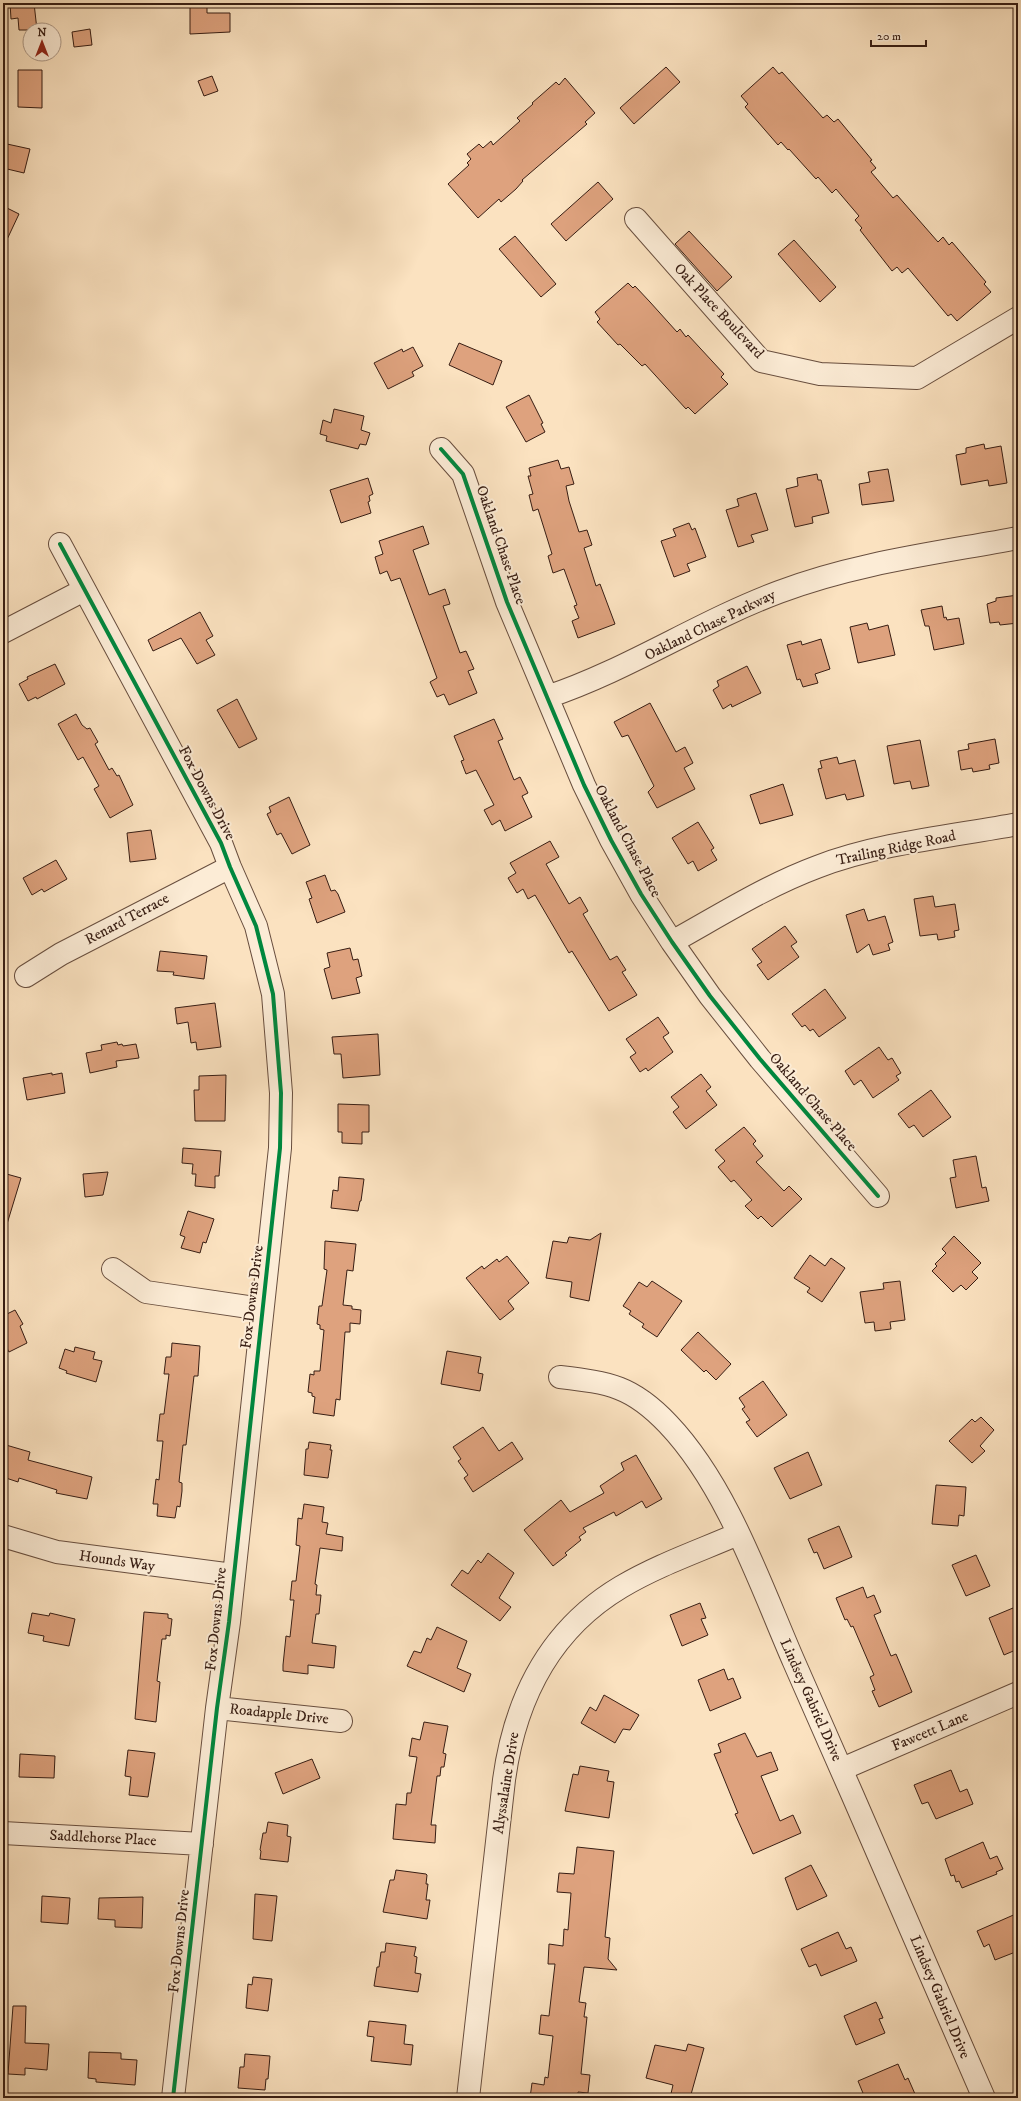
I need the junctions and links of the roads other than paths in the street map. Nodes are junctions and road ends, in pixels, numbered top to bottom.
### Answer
1 (636, 220) dead end
2 (1018, 318) edge
3 (441, 449) dead end
4 (1018, 538) edge
5 (60, 544) dead end
6 (84, 590) junction
7 (3, 632) edge
8 (547, 697) junction
9 (1018, 824) edge
10 (230, 867) junction
11 (672, 942) junction
12 (26, 976) dead end
13 (878, 1196) dead end
14 (113, 1269) dead end
15 (262, 1309) junction
16 (560, 1377) dead end
17 (738, 1534) junction
18 (3, 1536) edge
19 (233, 1575) junction
20 (1018, 1693) edge
21 (217, 1708) junction
22 (341, 1721) dead end
23 (842, 1769) junction
24 (3, 1833) edge
25 (202, 1844) junction
26 (174, 2098) edge
27 (468, 2098) edge
28 (984, 2098) edge

1 - 2 street, Oak Place Boulevard
3 - 8 street, Oakland Chase Place
4 - 8 street, Oakland Chase Parkway
5 - 6 street, Fox Downs Drive
6 - 7 street
6 - 10 street, Fox Downs Drive
8 - 11 street, Oakland Chase Place
9 - 11 street, Trailing Ridge Road
10 - 12 street, Renard Terrace
10 - 15 street, Fox Downs Drive
11 - 13 street, Oakland Chase Place
14 - 15 street
15 - 19 street, Fox Downs Drive
16 - 17 street, Lindsey Gabriel Drive
17 - 23 street, Lindsey Gabriel Drive
17 - 27 street, Alyssalaine Drive
18 - 19 street, Hounds Way
19 - 21 street, Fox Downs Drive
20 - 23 street, Fawcett Lane
21 - 22 street, Roadapple Drive
21 - 25 street, Fox Downs Drive
23 - 28 street, Lindsey Gabriel Drive
24 - 25 street, Saddlehorse Place
25 - 26 street, Fox Downs Drive

